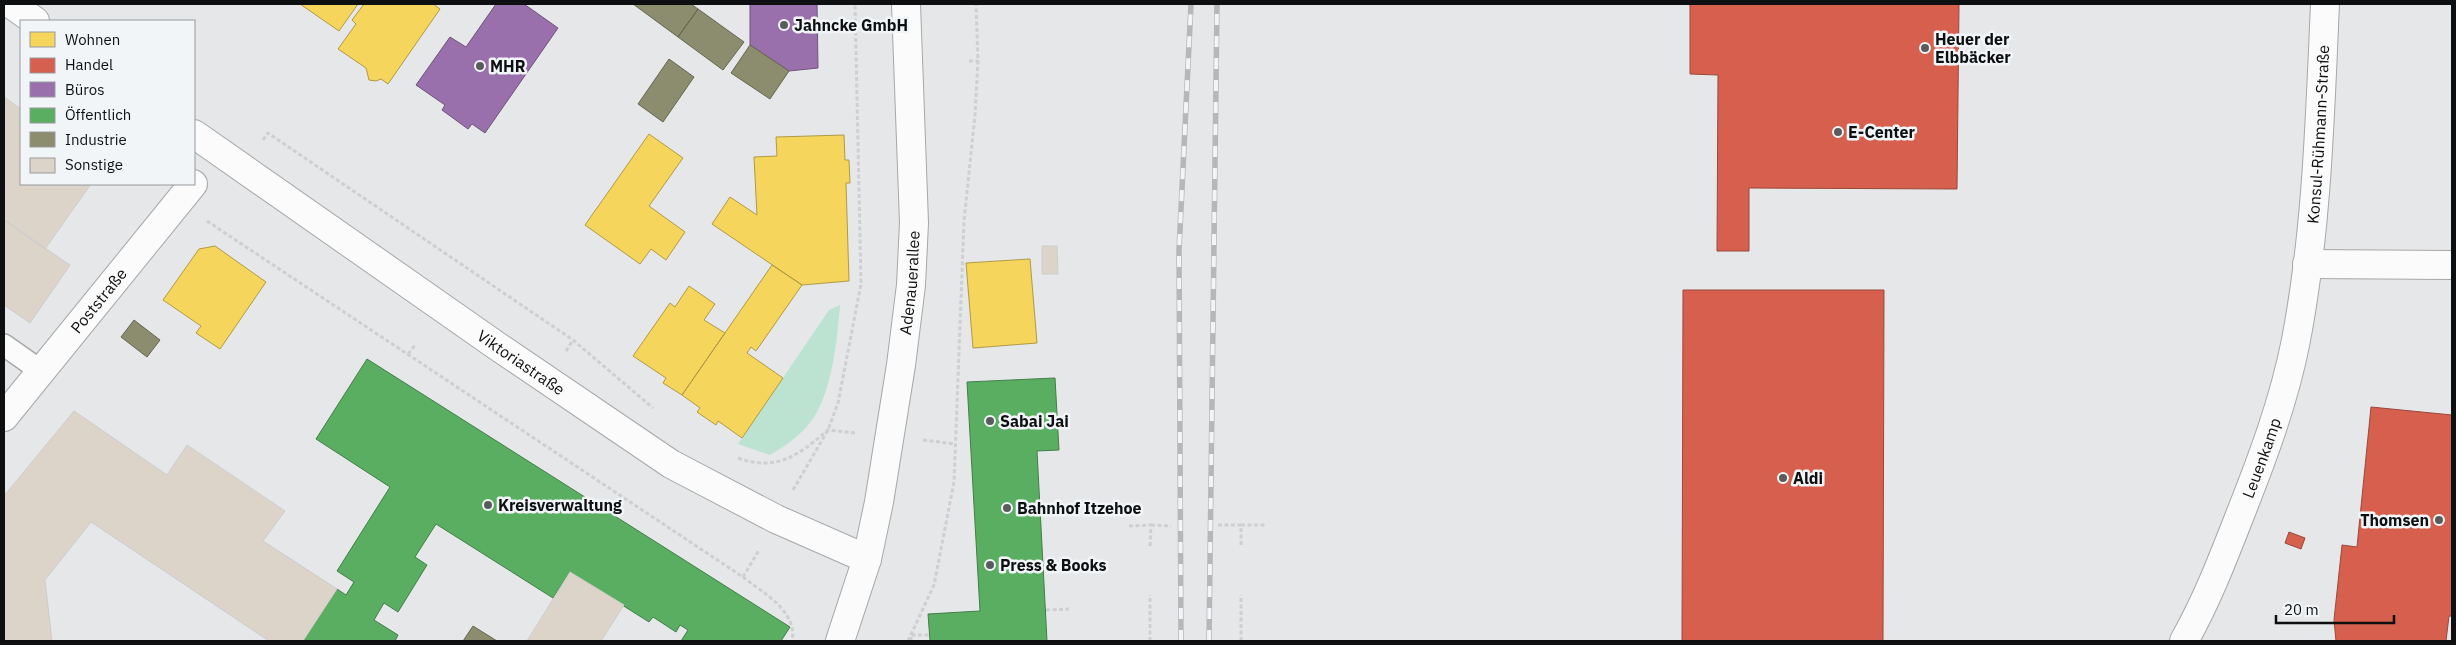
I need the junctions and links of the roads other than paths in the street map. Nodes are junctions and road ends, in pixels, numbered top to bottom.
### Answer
1 (11, 4) edge
2 (906, 4) edge
3 (2325, 4) edge
4 (34, 20) edge
5 (195, 135) edge
6 (219, 152) junction
7 (195, 181) edge
8 (191, 185) edge
9 (2308, 264) junction
10 (2452, 265) edge
11 (4, 345) edge
12 (41, 371) junction
13 (4, 417) edge
14 (867, 559) junction
15 (840, 641) edge
16 (2184, 641) edge

1 - 4 street
2 - 14 street, Adenauerallee
3 - 9 street, Konsul-Rühmann-Straße
5 - 6 street, Viktoriastraße
6 - 7 street, Poststraße
6 - 14 street, Viktoriastraße
8 - 12 street, Poststraße
9 - 10 street
9 - 16 street, Leuenkamp
11 - 12 lane
12 - 13 street, Poststraße
14 - 15 street, Adenauerallee

